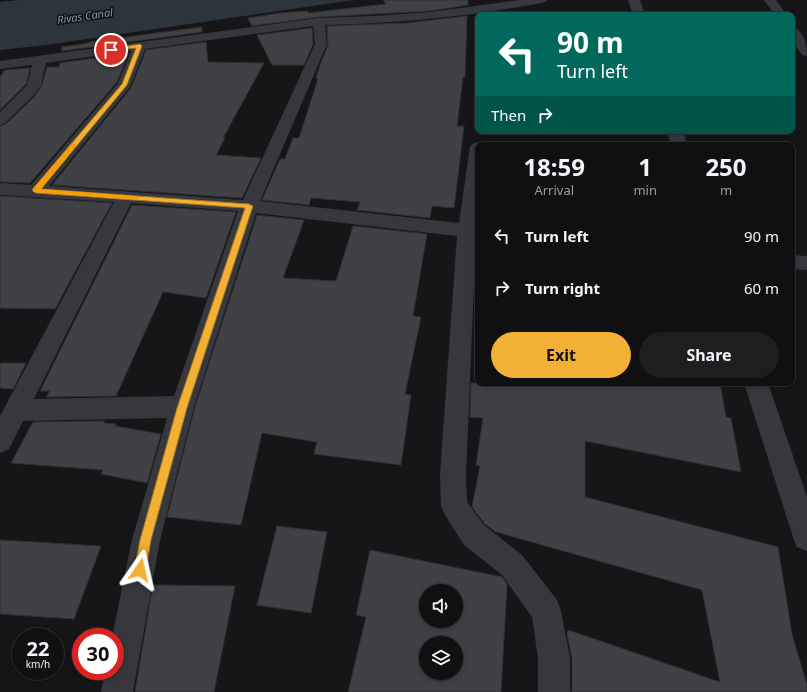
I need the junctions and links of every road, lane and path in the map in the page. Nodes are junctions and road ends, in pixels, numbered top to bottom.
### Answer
1 (541, 0) edge
2 (634, 0) edge
3 (770, 0) edge
4 (496, 12) edge
5 (637, 12) edge
6 (779, 12) edge
7 (475, 13) edge
8 (319, 22) junction
9 (795, 35) edge
10 (140, 46) junction
11 (807, 52) edge
12 (40, 60) junction
13 (0, 65) edge
14 (0, 120) edge
15 (475, 188) edge
16 (0, 189) edge
17 (36, 190) junction
18 (125, 198) junction
19 (249, 206) junction
20 (472, 231) edge
21 (795, 262) edge
22 (807, 263) edge
23 (757, 386) edge
24 (182, 408) junction
25 (16, 410) junction
26 (0, 441) edge
27 (807, 537) edge
28 (117, 692) edge
29 (554, 692) edge

1 - 4 street
2 - 5 street
3 - 6 street
7 - 8 street
8 - 10 street
8 - 19 street
9 - 11 street
10 - 12 street
10 - 17 street
12 - 13 street
12 - 14 street
15 - 20 street
16 - 17 street
17 - 18 street
18 - 19 street
18 - 25 street
19 - 20 street
19 - 24 street
20 - 29 street
21 - 22 street
23 - 27 street
24 - 25 street
24 - 28 street
25 - 26 street

